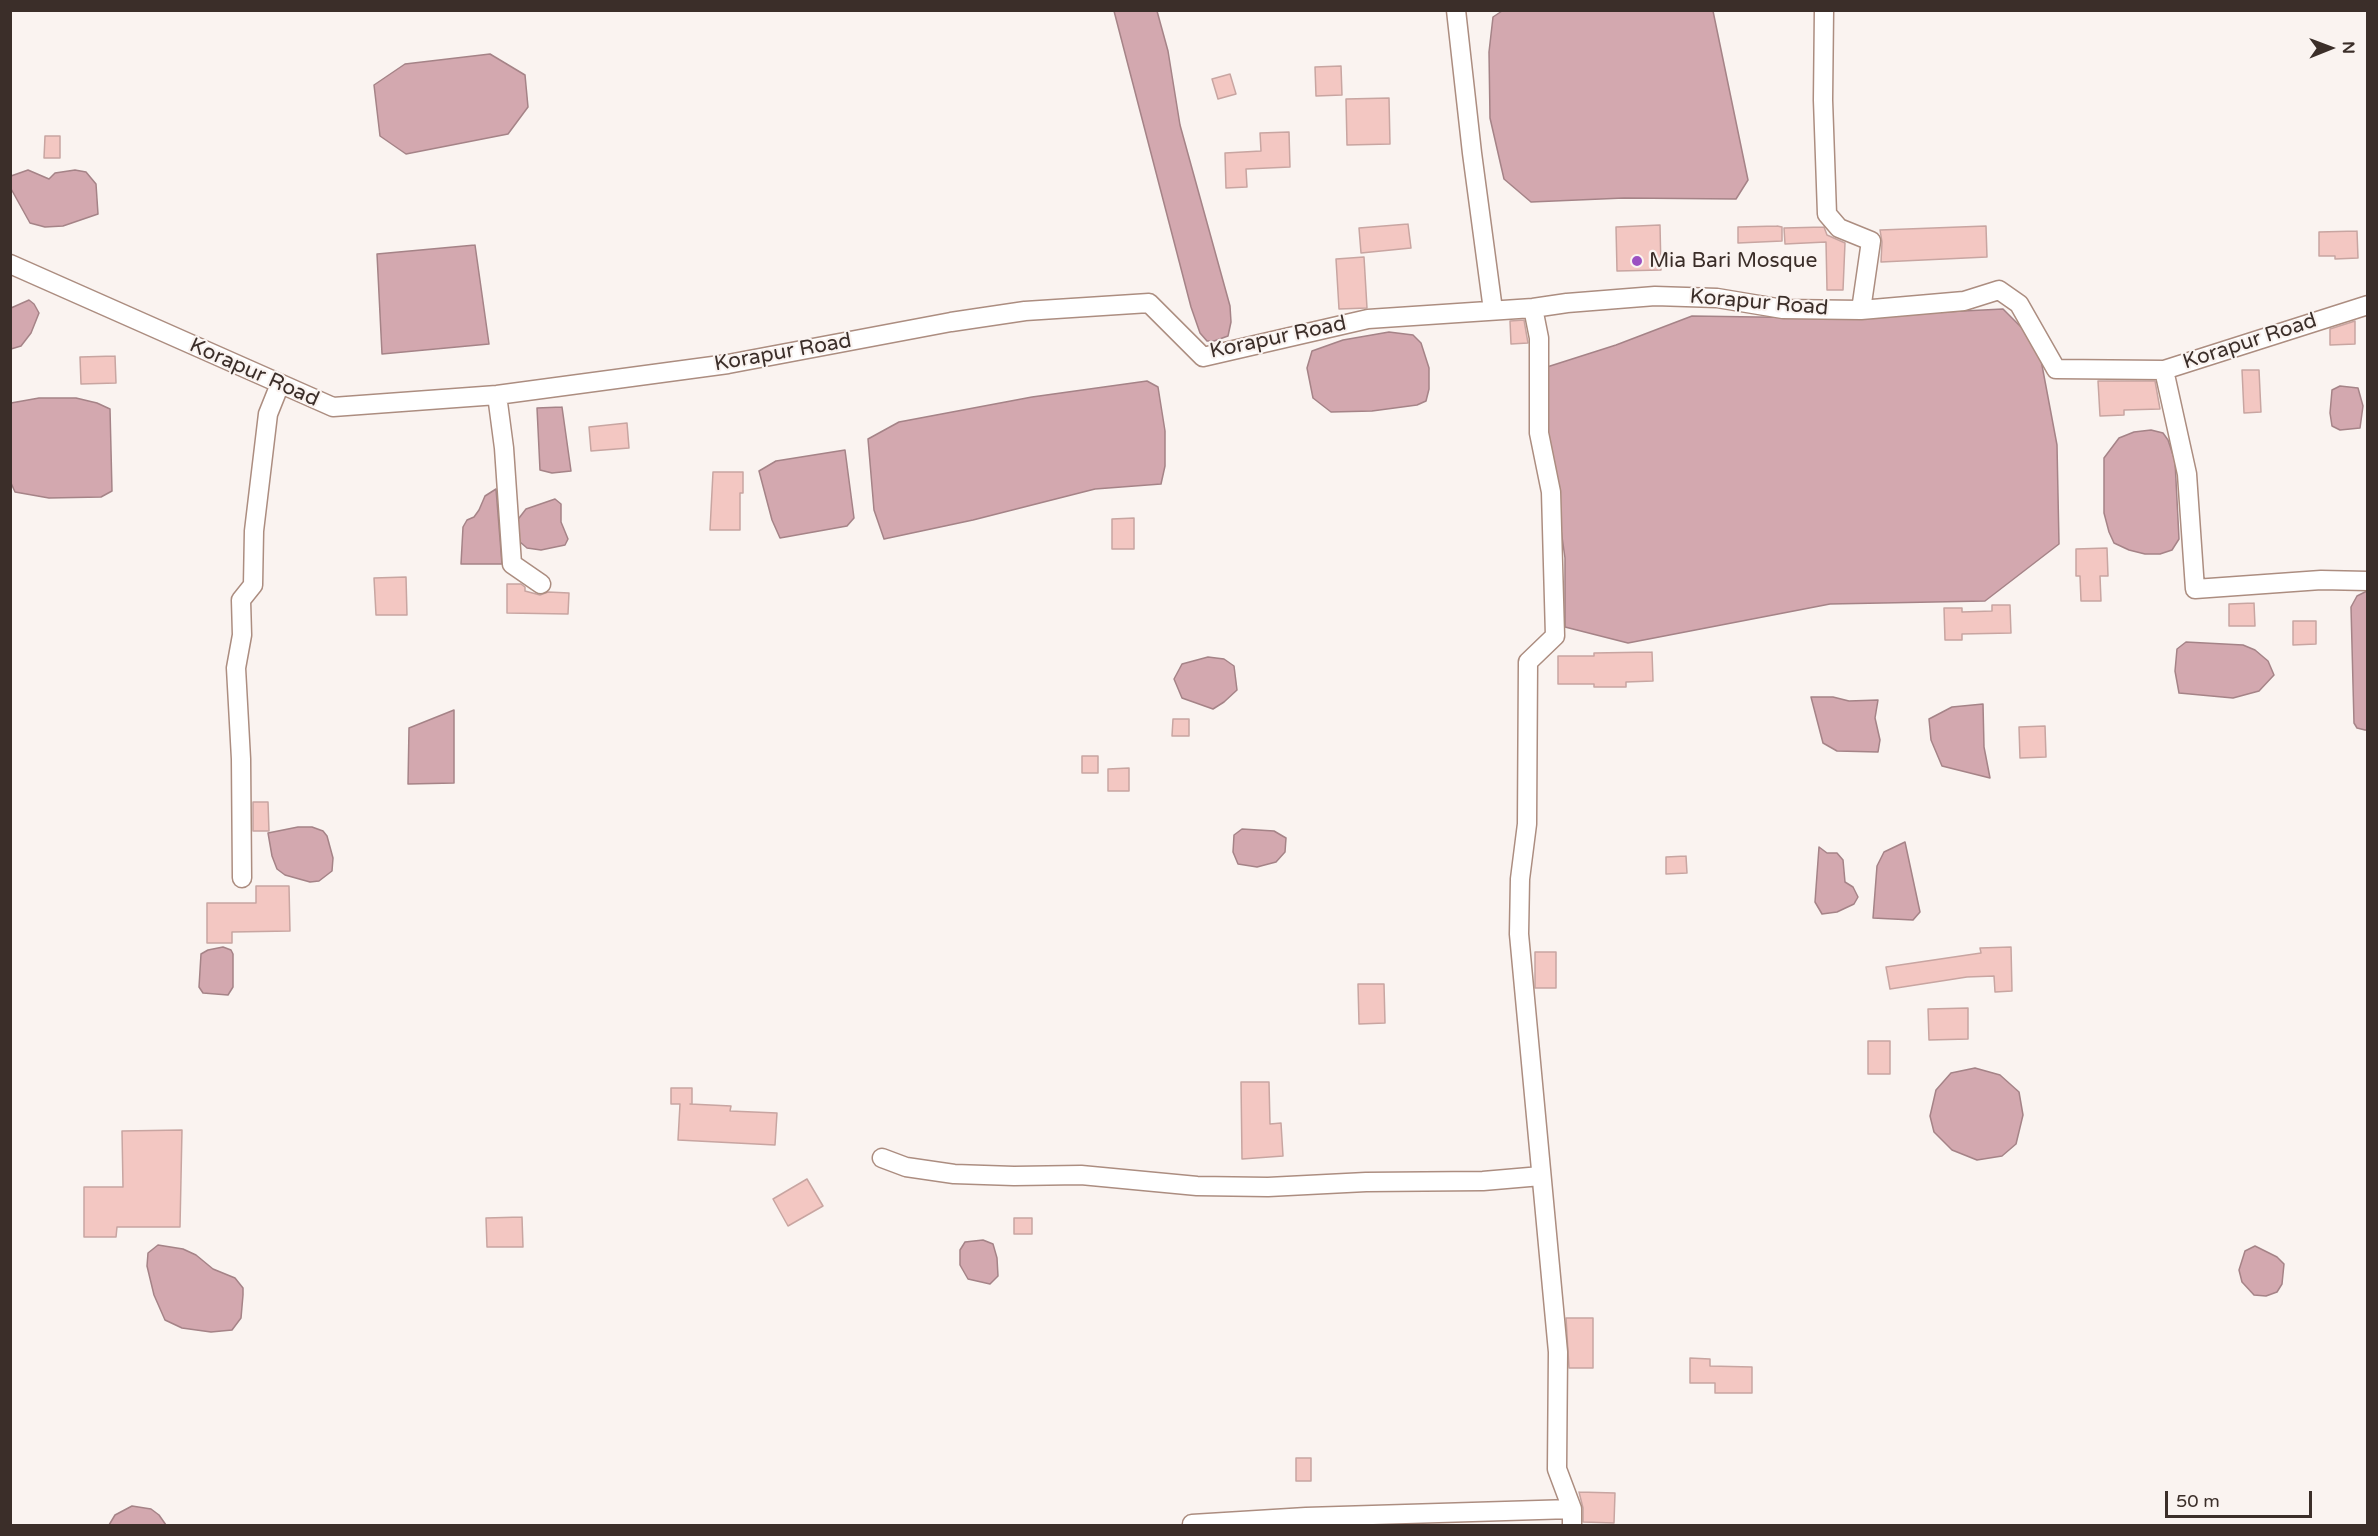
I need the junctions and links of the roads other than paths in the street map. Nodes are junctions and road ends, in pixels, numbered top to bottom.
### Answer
1 (1456, 10) edge
2 (1824, 10) edge
3 (10, 264) edge
4 (2367, 305) edge
5 (1533, 308) junction
6 (1493, 310) junction
7 (1861, 310) junction
8 (2164, 370) junction
9 (280, 384) junction
10 (497, 395) junction
11 (2367, 581) edge
12 (542, 584) dead end
13 (242, 878) dead end
14 (882, 1158) dead end
15 (1541, 1176) junction
16 (1572, 1517) edge
17 (1192, 1524) dead end

1 - 6 street
2 - 7 street
3 - 9 street, Korapur Road
4 - 8 street, Korapur Road
5 - 6 street, Korapur Road
5 - 7 street, Korapur Road
5 - 15 street
6 - 10 street, Korapur Road
7 - 8 street, Korapur Road
8 - 11 street
9 - 10 street, Korapur Road
9 - 13 street
10 - 12 street
14 - 15 street
15 - 16 street
16 - 17 street

